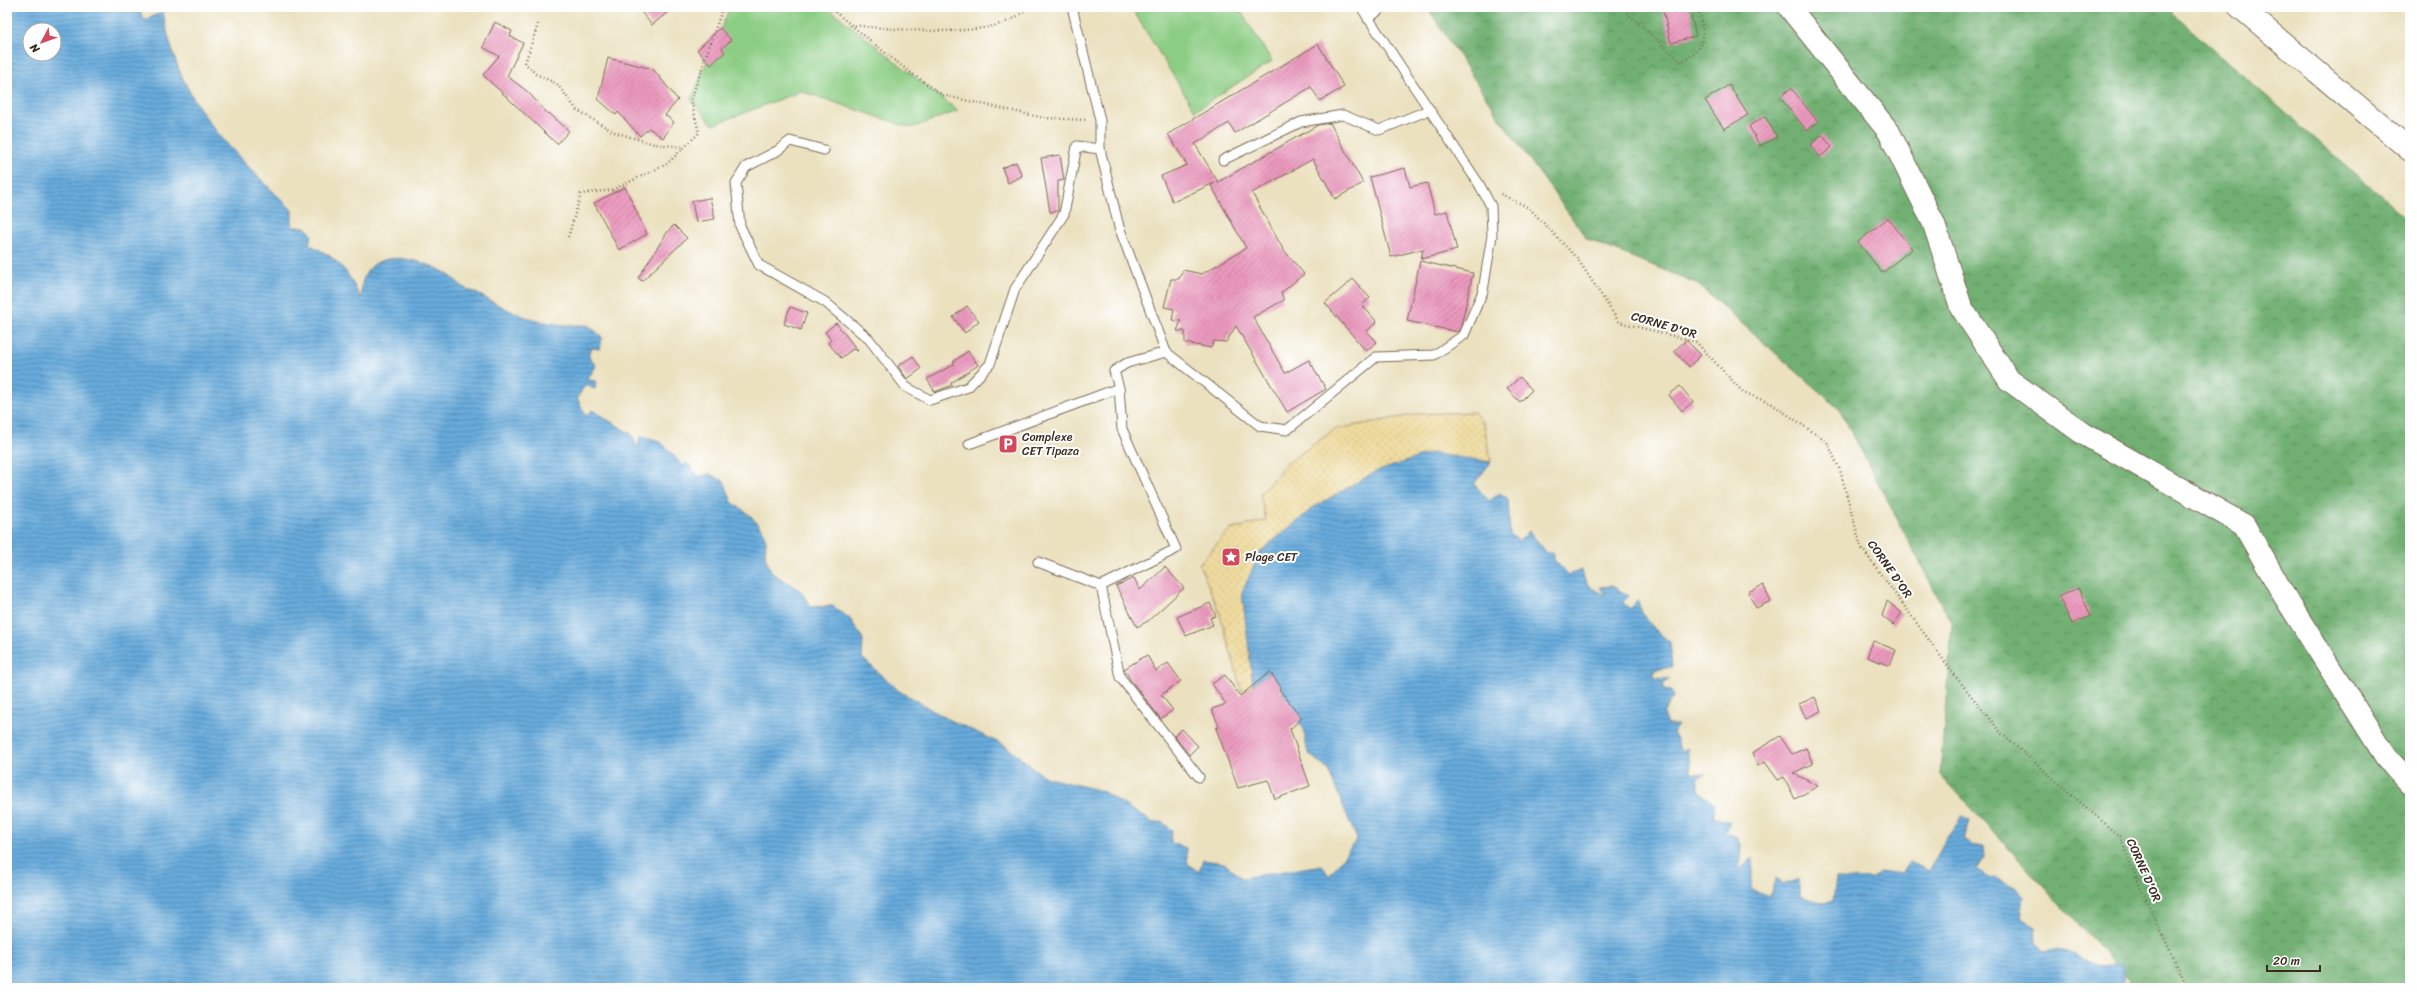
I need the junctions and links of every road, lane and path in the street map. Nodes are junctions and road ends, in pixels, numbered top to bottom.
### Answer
1 (722, 7) edge
2 (829, 7) edge
3 (1031, 7) edge
4 (1072, 7) edge
5 (1360, 7) edge
6 (1383, 7) edge
7 (1621, 7) edge
8 (1698, 7) edge
9 (1789, 7) edge
10 (2240, 7) edge
11 (1368, 19) junction
12 (538, 24) dead end
13 (851, 25) junction
14 (1429, 110) junction
15 (1100, 120) junction
16 (685, 147) junction
17 (1100, 149) junction
18 (824, 150) dead end
19 (2410, 150) edge
20 (1223, 160) dead end
21 (1479, 184) junction
22 (568, 237) dead end
23 (1166, 352) junction
24 (1120, 388) junction
25 (969, 444) dead end
26 (1038, 562) dead end
27 (1101, 586) junction
28 (1199, 777) dead end
29 (2410, 783) edge
30 (2188, 988) edge

1 - 16 path
2 - 13 path
3 - 13 path
4 - 15 lane
5 - 11 lane
6 - 11 lane
7 - 8 path
9 - 29 street
10 - 19 street
11 - 14 lane
12 - 16 path
13 - 15 path
14 - 20 lane
14 - 21 lane
15 - 17 lane
16 - 22 path
17 - 18 lane
17 - 23 lane
21 - 23 lane
21 - 30 path, CORNE D'OR
23 - 24 lane
24 - 25 lane
24 - 27 lane
26 - 27 lane
27 - 28 lane

